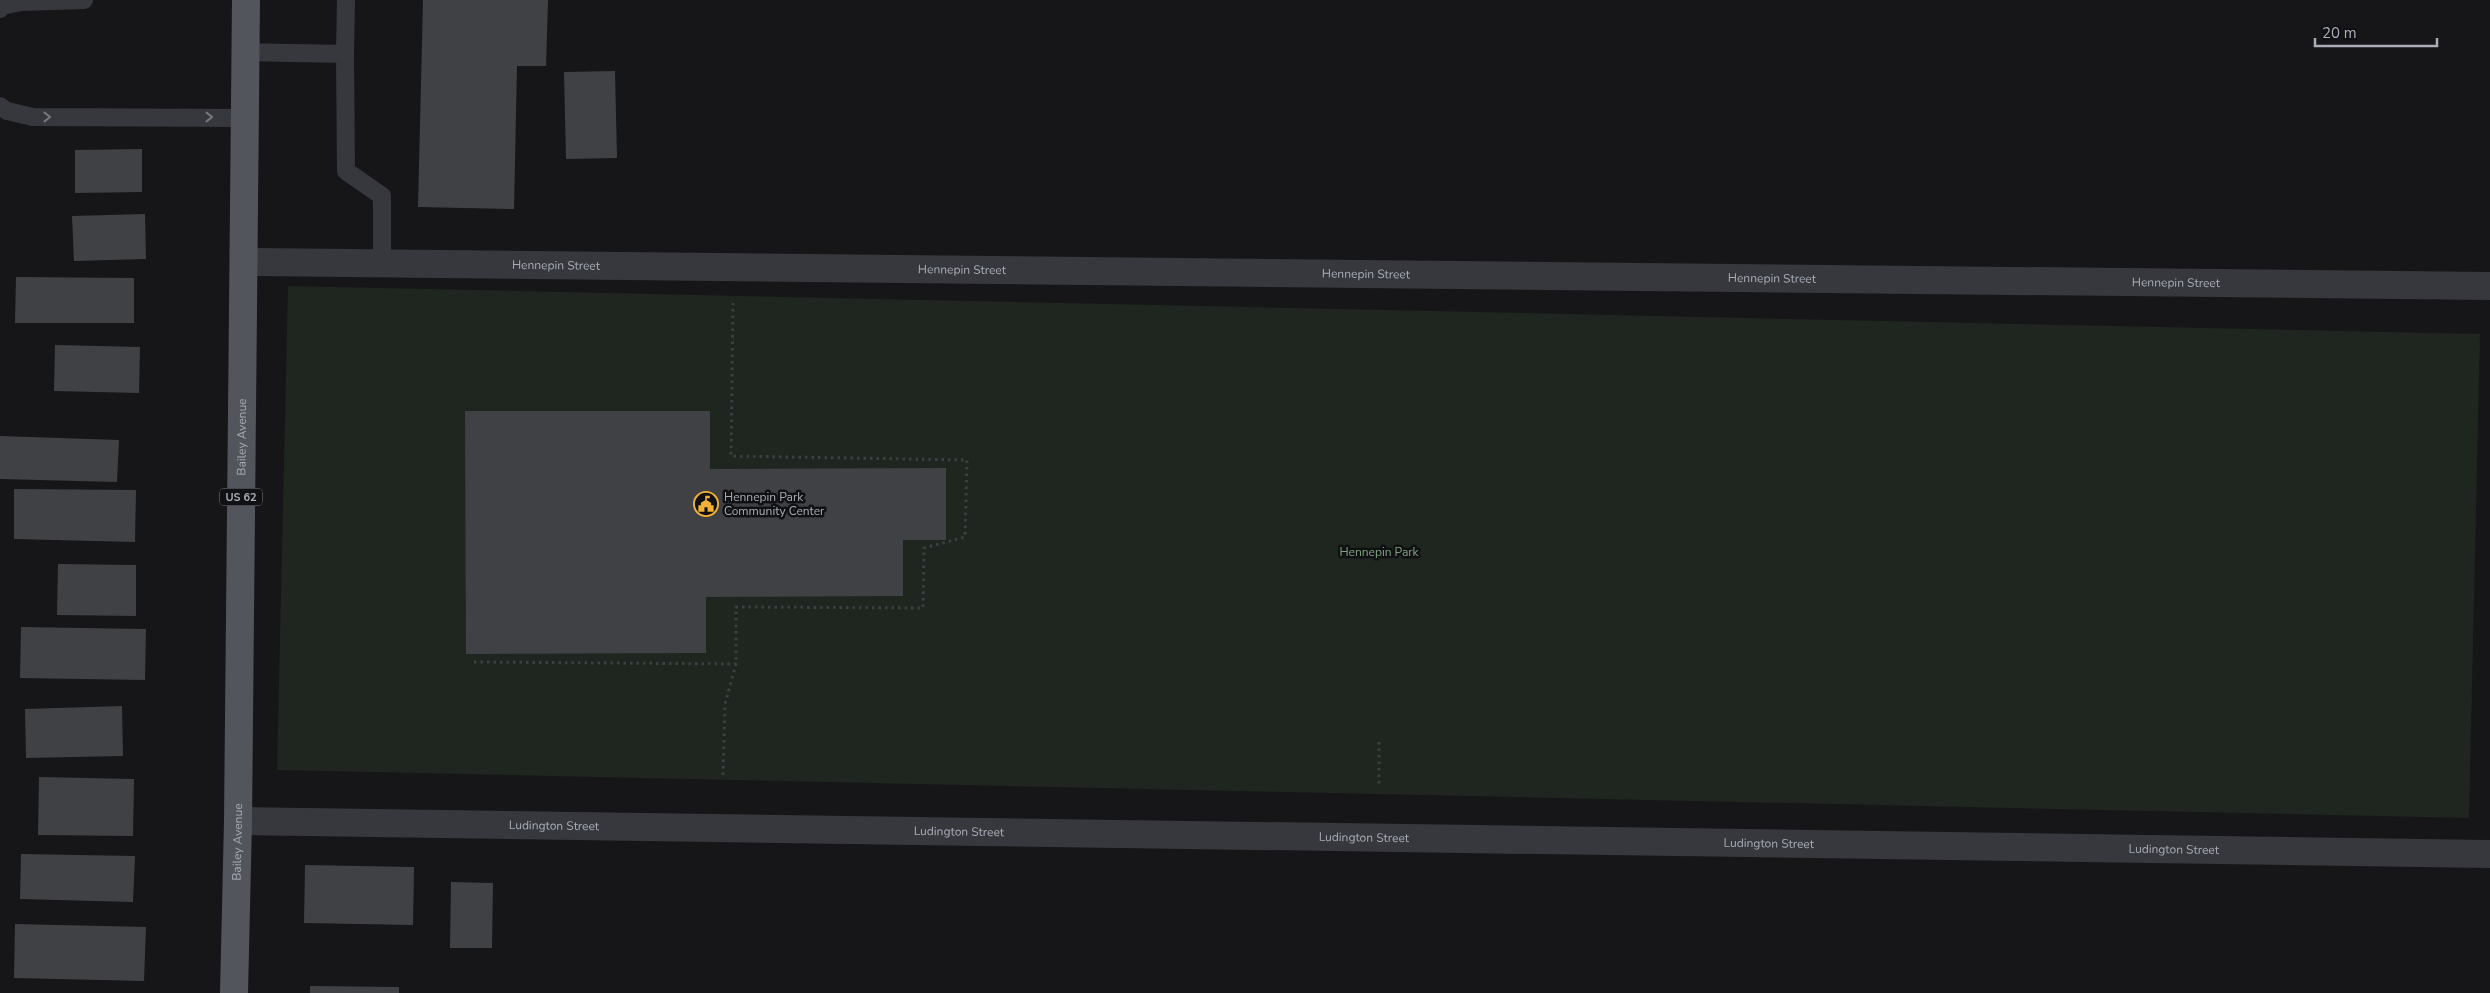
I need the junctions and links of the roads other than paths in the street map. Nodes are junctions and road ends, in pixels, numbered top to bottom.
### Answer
1 (84, 0) edge
2 (246, 0) edge
3 (346, 0) edge
4 (0, 9) edge
5 (246, 52) junction
6 (345, 54) junction
7 (0, 106) edge
8 (245, 118) junction
9 (244, 262) junction
10 (382, 264) junction
11 (2490, 286) edge
12 (238, 821) junction
13 (2490, 854) edge
14 (234, 993) edge

1 - 4 lane
2 - 5 main road, Bailey Avenue / US 62
3 - 6 lane
5 - 6 lane
5 - 8 main road, Bailey Avenue / US 62
6 - 10 lane
7 -> 8 lane
8 - 9 main road, Bailey Avenue / US 62
9 - 10 street, Hennepin Street
9 - 12 main road, Bailey Avenue / US 62
10 - 11 street, Hennepin Street
12 - 13 street, Ludington Street
12 - 14 main road, Bailey Avenue / US 62

